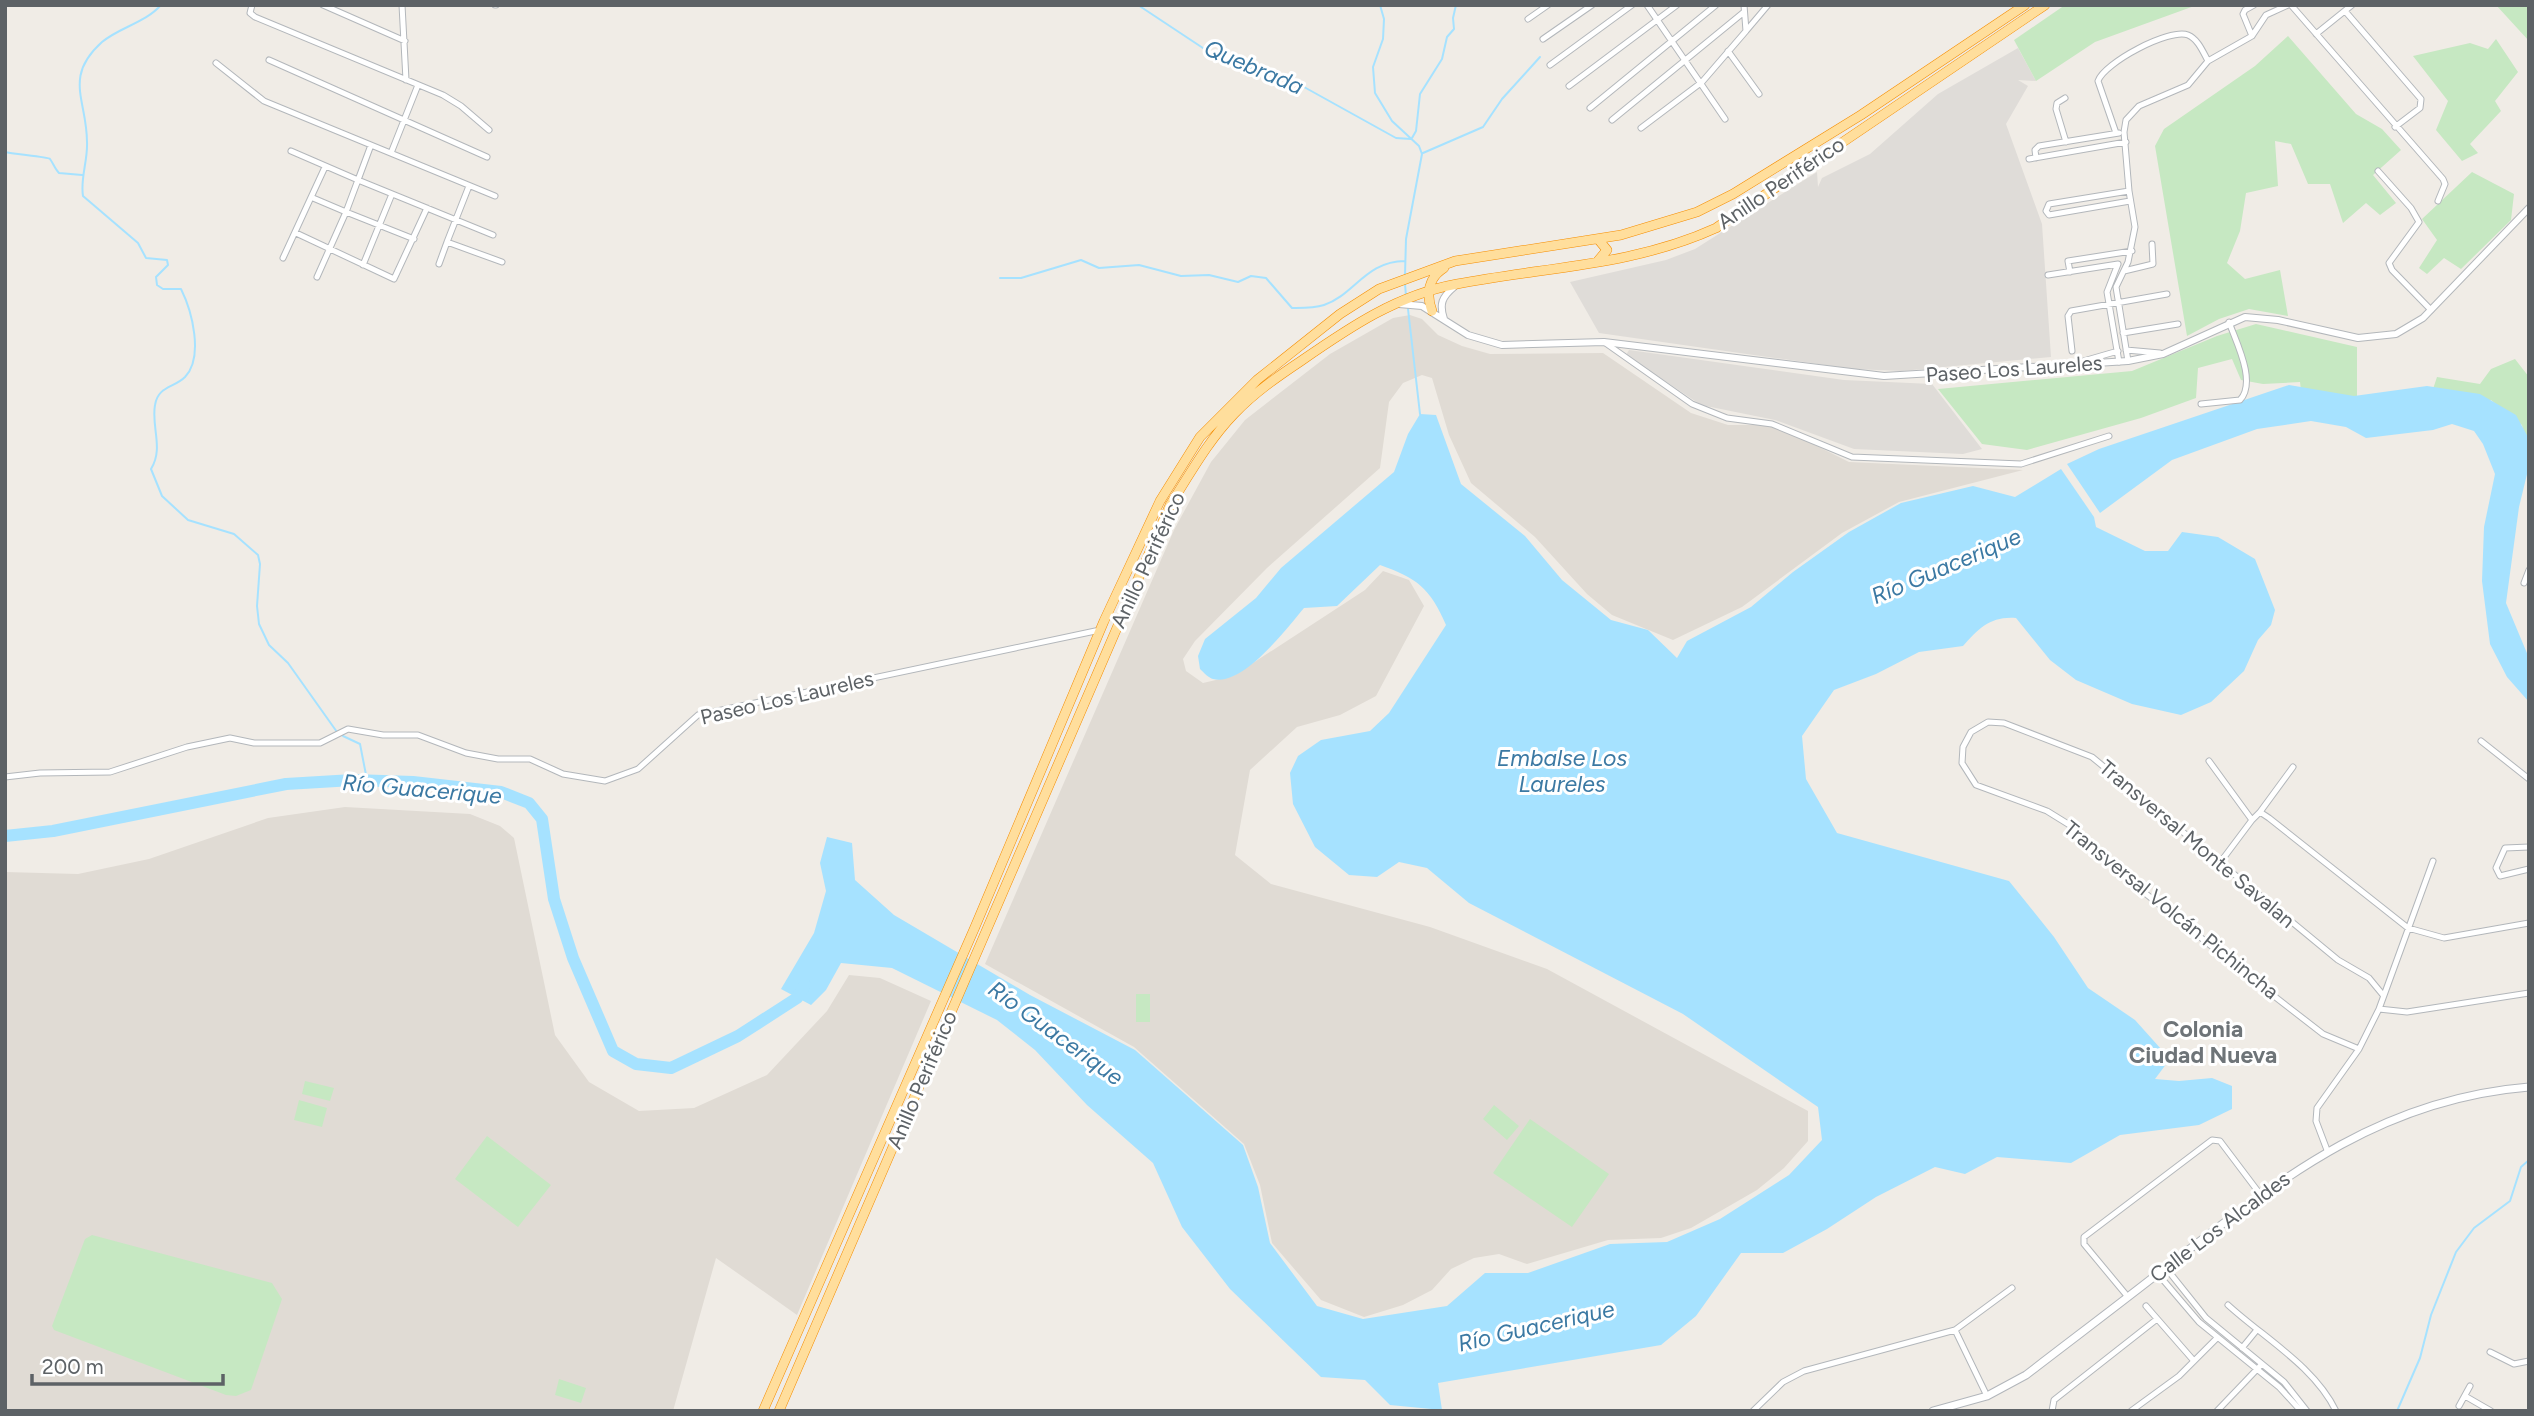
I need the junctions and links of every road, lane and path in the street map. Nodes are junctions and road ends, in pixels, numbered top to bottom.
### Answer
1 (252, 5) edge
2 (323, 5) edge
3 (402, 5) edge
4 (1548, 5) edge
5 (1592, 5) edge
6 (1632, 5) edge
7 (1647, 5) edge
8 (1677, 5) edge
9 (1716, 5) edge
10 (1768, 5) edge
11 (2025, 5) edge
12 (2045, 5) edge
13 (2254, 5) edge
14 (2290, 5) edge
15 (2351, 5) edge
16 (1744, 9) edge
17 (2345, 11) junction
18 (1528, 19) dead end
19 (1657, 20) junction
20 (1746, 31) junction
21 (2316, 34) junction
22 (2252, 36) junction
23 (1543, 39) dead end
24 (1672, 40) junction
25 (405, 41) junction
26 (1728, 51) junction
27 (269, 60) dead end
28 (1688, 61) junction
29 (2208, 61) junction
30 (216, 63) dead end
31 (1550, 65) dead end
32 (406, 80) junction
33 (1702, 82) junction
34 (418, 85) junction
35 (1569, 86) dead end
36 (1759, 94) dead end
37 (2065, 98) dead end
38 (1590, 108) dead end
39 (1725, 119) dead end
40 (405, 120) junction
41 (1612, 120) dead end
42 (2395, 127) junction
43 (1641, 128) dead end
44 (489, 130) dead end
45 (2124, 132) junction
46 (2116, 133) junction
47 (2066, 142) junction
48 (2126, 142) junction
49 (371, 145) junction
50 (291, 151) dead end
51 (2068, 152) junction
52 (391, 153) junction
53 (487, 157) dead end
54 (2036, 158) junction
55 (2029, 159) dead end
56 (325, 167) junction
57 (2378, 171) dead end
58 (358, 180) junction
59 (469, 186) junction
60 (2129, 191) junction
61 (392, 194) junction
62 (495, 197) dead end
63 (313, 198) junction
64 (2130, 201) junction
65 (2438, 201) dead end
66 (427, 208) junction
67 (2529, 208) edge
68 (346, 212) junction
69 (455, 220) junction
70 (379, 225) junction
71 (296, 233) junction
72 (493, 235) dead end
73 (414, 239) junction
74 (1598, 239) junction
75 (447, 242) junction
76 (2152, 244) dead end
77 (330, 249) junction
78 (2132, 251) junction
79 (283, 258) dead end
80 (1455, 261) junction
81 (502, 262) dead end
82 (2128, 262) junction
83 (439, 264) dead end
84 (1596, 264) junction
85 (2118, 264) junction
86 (363, 265) junction
87 (2124, 271) junction
88 (2070, 272) junction
89 (2048, 275) dead end
90 (317, 277) dead end
91 (1457, 284) junction
92 (1429, 290) junction
93 (2167, 294) dead end
94 (1390, 304) junction
95 (2117, 304) junction
96 (2109, 306) junction
97 (2431, 310) junction
98 (1432, 311) junction
99 (1445, 321) junction
100 (2229, 322) junction
101 (2178, 324) dead end
102 (2123, 333) junction
103 (1604, 342) junction
104 (2126, 350) junction
105 (2072, 351) dead end
106 (2118, 351) junction
107 (2163, 354) junction
108 (2128, 361) junction
109 (2119, 362) junction
110 (2066, 366) junction
111 (2201, 404) dead end
112 (2109, 436) dead end
113 (2529, 570) edge
114 (2524, 583) dead end
115 (1100, 630) junction
116 (2481, 741) dead end
117 (1964, 747) joint
118 (2209, 761) dead end
119 (2293, 767) dead end
120 (5, 777) edge
121 (2529, 779) edge
122 (2260, 812) junction
123 (2252, 820) junction
124 (2529, 848) edge
125 (2433, 861) dead end
126 (2219, 864) junction
127 (2529, 869) edge
128 (2529, 923) edge
129 (2408, 928) junction
130 (980, 929) junction
131 (2529, 993) edge
132 (2383, 995) junction
133 (2379, 1009) junction
134 (2358, 1049) junction
135 (2529, 1087) edge
136 (2327, 1150) junction
137 (2260, 1194) junction
138 (2166, 1268) junction
139 (2158, 1274) junction
140 (2012, 1288) dead end
141 (2128, 1297) junction
142 (2228, 1305) dead end
143 (2146, 1306) dead end
144 (2157, 1320) junction
145 (1955, 1330) junction
146 (2256, 1331) junction
147 (2222, 1333) junction
148 (2217, 1338) junction
149 (2242, 1348) junction
150 (2490, 1352) dead end
151 (2194, 1361) junction
152 (2529, 1361) edge
153 (2262, 1364) junction
154 (2256, 1371) junction
155 (2470, 1386) dead end
156 (1987, 1396) junction
157 (2465, 1396) junction
158 (2459, 1406) dead end
159 (2302, 1409) edge
160 (763, 1411) edge
161 (779, 1411) edge
162 (1754, 1411) edge
163 (1933, 1411) edge
164 (2052, 1411) edge
165 (2131, 1411) edge
166 (2217, 1411) edge
167 (2336, 1411) edge
168 (2491, 1411) edge

1 - 32 street
2 - 25 street
3 - 25 street
4 - 18 street
5 - 23 street
6 - 31 street
7 - 19 street
8 - 19 street
9 - 24 street
10 - 20 street
11 - 74 highway, Anillo Periférico
12 - 84 highway, Anillo Periférico
13 - 22 street
14 - 21 street
14 - 22 street
15 - 17 street
16 - 20 street
16 - 28 street
17 - 21 street
17 - 42 street
19 - 24 street
19 - 35 street
20 - 26 street
21 - 42 street
22 - 29 street
24 - 28 street
24 - 38 street
25 - 32 street
26 - 33 street
26 - 36 street
27 - 40 street
28 - 33 street
28 - 41 street
29 - 45 street
29 - 46 street
30 - 49 street
32 - 34 street
33 - 39 street
33 - 43 street
34 - 40 street
34 - 44 street
37 - 47 street
40 - 52 street
40 - 53 street
42 - 65 street
45 - 46 street
45 - 48 street
46 - 47 street
47 - 51 street
47 - 54 street
48 - 51 street
48 - 60 street
49 - 52 street
49 - 58 street
50 - 56 street
51 - 54 street
52 - 59 street
54 - 55 street
56 - 58 street
56 - 63 street
57 - 97 street
58 - 61 street
58 - 68 street
59 - 62 street
59 - 69 street
60 - 64 street
60 - 64 street
61 - 66 street
61 - 70 street
63 - 68 street
63 - 71 street
64 - 78 street
66 - 69 street
66 - 73 street
67 - 97 street, Paseo Los Laureles
68 - 70 street
68 - 77 street
69 - 72 street
69 - 75 street
70 - 73 street
70 - 86 street
71 - 77 street
71 - 79 street
73 - 86 street
74 - 80 highway, Anillo Periférico
74 - 84 highway
75 - 81 street
75 - 83 street
76 - 87 street
77 - 86 street
77 - 90 street
78 - 82 street
78 - 88 street
80 - 92 highway
80 - 115 highway, Anillo Periférico
82 - 85 street
82 - 87 street
84 - 91 highway, Anillo Periférico
85 - 88 street
85 - 96 street
87 - 95 street
88 - 89 street
91 - 92 highway, Anillo Periférico
91 - 99 street
92 - 94 highway, Anillo Periférico
92 - 98 highway
93 - 95 street
94 - 98 street, Paseo Los Laureles
94 - 130 highway, Anillo Periférico
95 - 96 street
95 - 102 street
96 - 105 street
96 - 106 street
97 - 100 street, Paseo Los Laureles
98 - 99 street, Paseo Los Laureles
99 - 103 street, Paseo Los Laureles
100 - 107 street, Paseo Los Laureles
100 - 111 street
101 - 102 street
102 - 104 street
103 - 110 street, Paseo Los Laureles
103 - 112 street
104 - 107 street
104 - 108 street
106 - 109 street
106 - 110 street
107 - 108 street, Paseo Los Laureles
108 - 109 street, Paseo Los Laureles
109 - 110 street, Paseo Los Laureles
113 - 114 street
115 - 120 street, Paseo Los Laureles
115 - 130 highway, Anillo Periférico
116 - 121 street
117 - 126 street, Transversal Monte Savalan
117 - 134 street, Transversal Volcán Pichincha
118 - 123 street
119 - 122 street
122 - 123 street
122 - 129 street
123 - 126 street
124 - 127 street
125 - 129 street
126 - 132 street, Transversal Monte Savalan
128 - 129 street
129 - 132 street
130 - 160 highway, Anillo Periférico
130 - 161 highway, Anillo Periférico
131 - 133 street
132 - 133 street
133 - 134 street
134 - 136 street
135 - 136 main road, Calle Los Alcaldes
136 - 137 main road, Calle Los Alcaldes
137 - 138 main road, Calle Los Alcaldes
137 - 141 street
138 - 139 main road, Calle Los Alcaldes
138 - 147 street
139 - 141 main road, Calle Los Alcaldes
139 - 148 street
140 - 145 street
141 - 156 main road, Calle Los Alcaldes
142 - 146 street
143 - 144 street
144 - 151 street
144 - 164 street
145 - 156 street
145 - 162 street
146 - 149 street
146 - 167 street
147 - 148 street
147 - 149 street
148 - 151 street
148 - 154 street
149 - 153 street
150 - 152 street
151 - 165 street
153 - 154 street
153 - 159 street
154 - 159 street
154 - 166 street
155 - 157 street
156 - 163 main road, Calle Los Alcaldes
157 - 158 street
157 - 168 street

